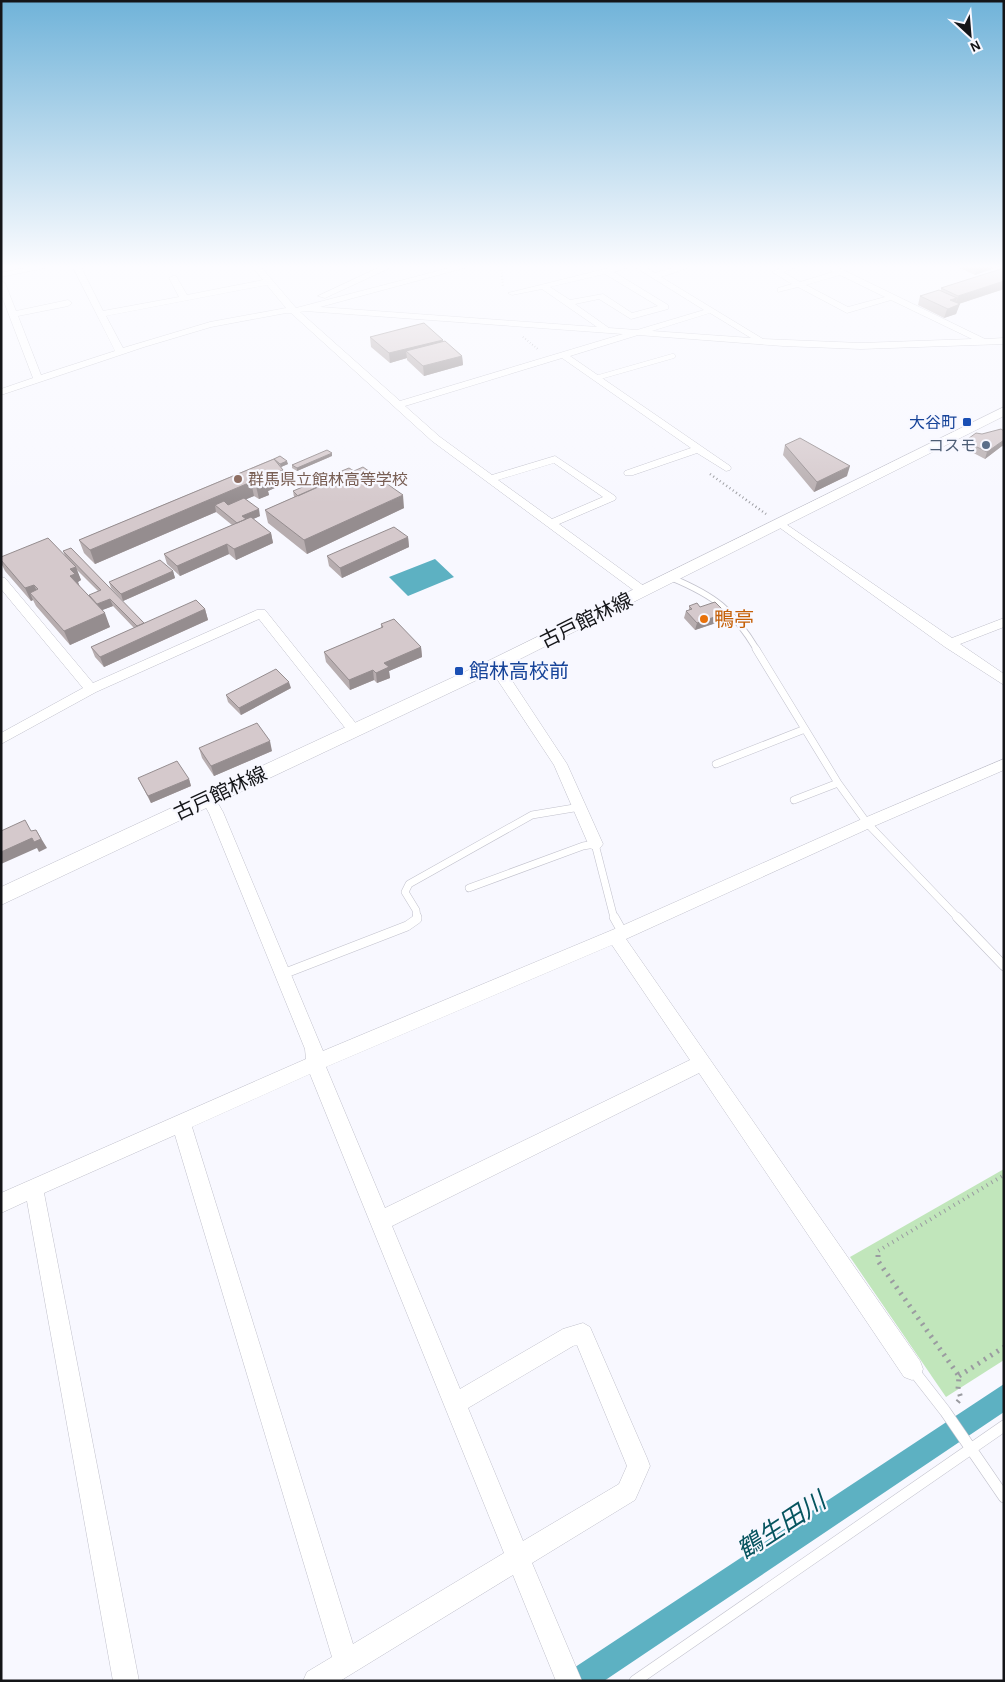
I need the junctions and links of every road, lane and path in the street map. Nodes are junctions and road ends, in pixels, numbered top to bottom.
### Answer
1 (25, 345) edge
2 (117, 345) edge
3 (142, 345) edge
4 (337, 345) edge
5 (534, 345) edge
6 (597, 345) edge
7 (851, 345) edge
8 (877, 345) edge
9 (120, 352) junction
10 (543, 352) dead end
11 (564, 356) junction
12 (672, 356) dead end
13 (596, 378) junction
14 (38, 379) junction
15 (1, 392) edge
16 (398, 405) junction
17 (1004, 411) edge
18 (698, 449) junction
19 (726, 468) dead end
20 (629, 473) dead end
21 (490, 479) junction
22 (550, 523) junction
23 (780, 523) junction
24 (672, 578) junction
25 (1, 581) edge
26 (644, 592) junction
27 (1004, 622) edge
28 (949, 644) junction
29 (492, 666) junction
30 (1004, 681) edge
31 (92, 689) junction
32 (805, 729) junction
33 (355, 732) junction
34 (1, 739) edge
35 (716, 764) dead end
36 (1004, 764) edge
37 (838, 782) junction
38 (208, 799) junction
39 (794, 800) dead end
40 (580, 807) junction
41 (867, 823) junction
42 (594, 844) junction
43 (469, 888) dead end
44 (1, 897) edge
45 (619, 935) junction
46 (1004, 966) edge
47 (283, 974) junction
48 (315, 1064) junction
49 (702, 1064) junction
50 (181, 1124) junction
51 (1004, 1175) edge
52 (34, 1189) junction
53 (1, 1203) edge
54 (380, 1221) junction
55 (1004, 1347) edge
56 (912, 1369) joint
57 (959, 1376) junction
58 (456, 1403) junction
59 (945, 1411) junction
60 (1004, 1426) edge
61 (971, 1449) junction
62 (1004, 1497) edge
63 (519, 1558) junction
64 (346, 1662) junction
65 (126, 1681) edge
66 (316, 1681) edge
67 (570, 1681) edge
68 (635, 1681) edge

1 - 14 street
2 - 9 street
3 - 9 street
4 - 16 street
5 - 10 path
6 - 11 street
7 - 8 street
9 - 14 street
11 - 13 street
11 - 16 street
12 - 13 lane
13 - 18 street
14 - 15 street
16 - 21 street
17 - 23 main road, 古戸館林線
18 - 19 street
18 - 20 street
21 - 22 street
21 - 22 street
22 - 26 street
23 - 24 main road, 古戸館林線
23 - 28 street
24 - 26 main road, 古戸館林線
24 - 32 lane
25 - 31 street
26 - 29 main road, 古戸館林線
27 - 28 street
28 - 30 street
29 - 33 main road, 古戸館林線
29 - 40 street
31 - 33 street
31 - 34 street
32 - 35 lane
32 - 37 lane
33 - 38 main road, 古戸館林線
36 - 41 street
37 - 39 lane
37 - 41 lane
38 - 44 main road, 古戸館林線
38 - 47 street
40 - 42 street
40 - 47 lane
41 - 45 street
41 - 46 lane
42 - 43 lane
42 - 45 lane
45 - 48 street
45 - 49 street
47 - 48 street
48 - 50 street
48 - 54 street
49 - 54 street
49 - 56 street
50 - 52 street
50 - 64 street
51 - 57 path
52 - 53 street
52 - 65 street
54 - 58 street
55 - 57 path
56 - 59 lane
57 - 59 path
58 - 63 street
58 - 63 street
59 - 61 lane
60 - 61 lane
61 - 62 lane
61 - 68 lane
63 - 64 street
63 - 67 street
64 - 66 street

